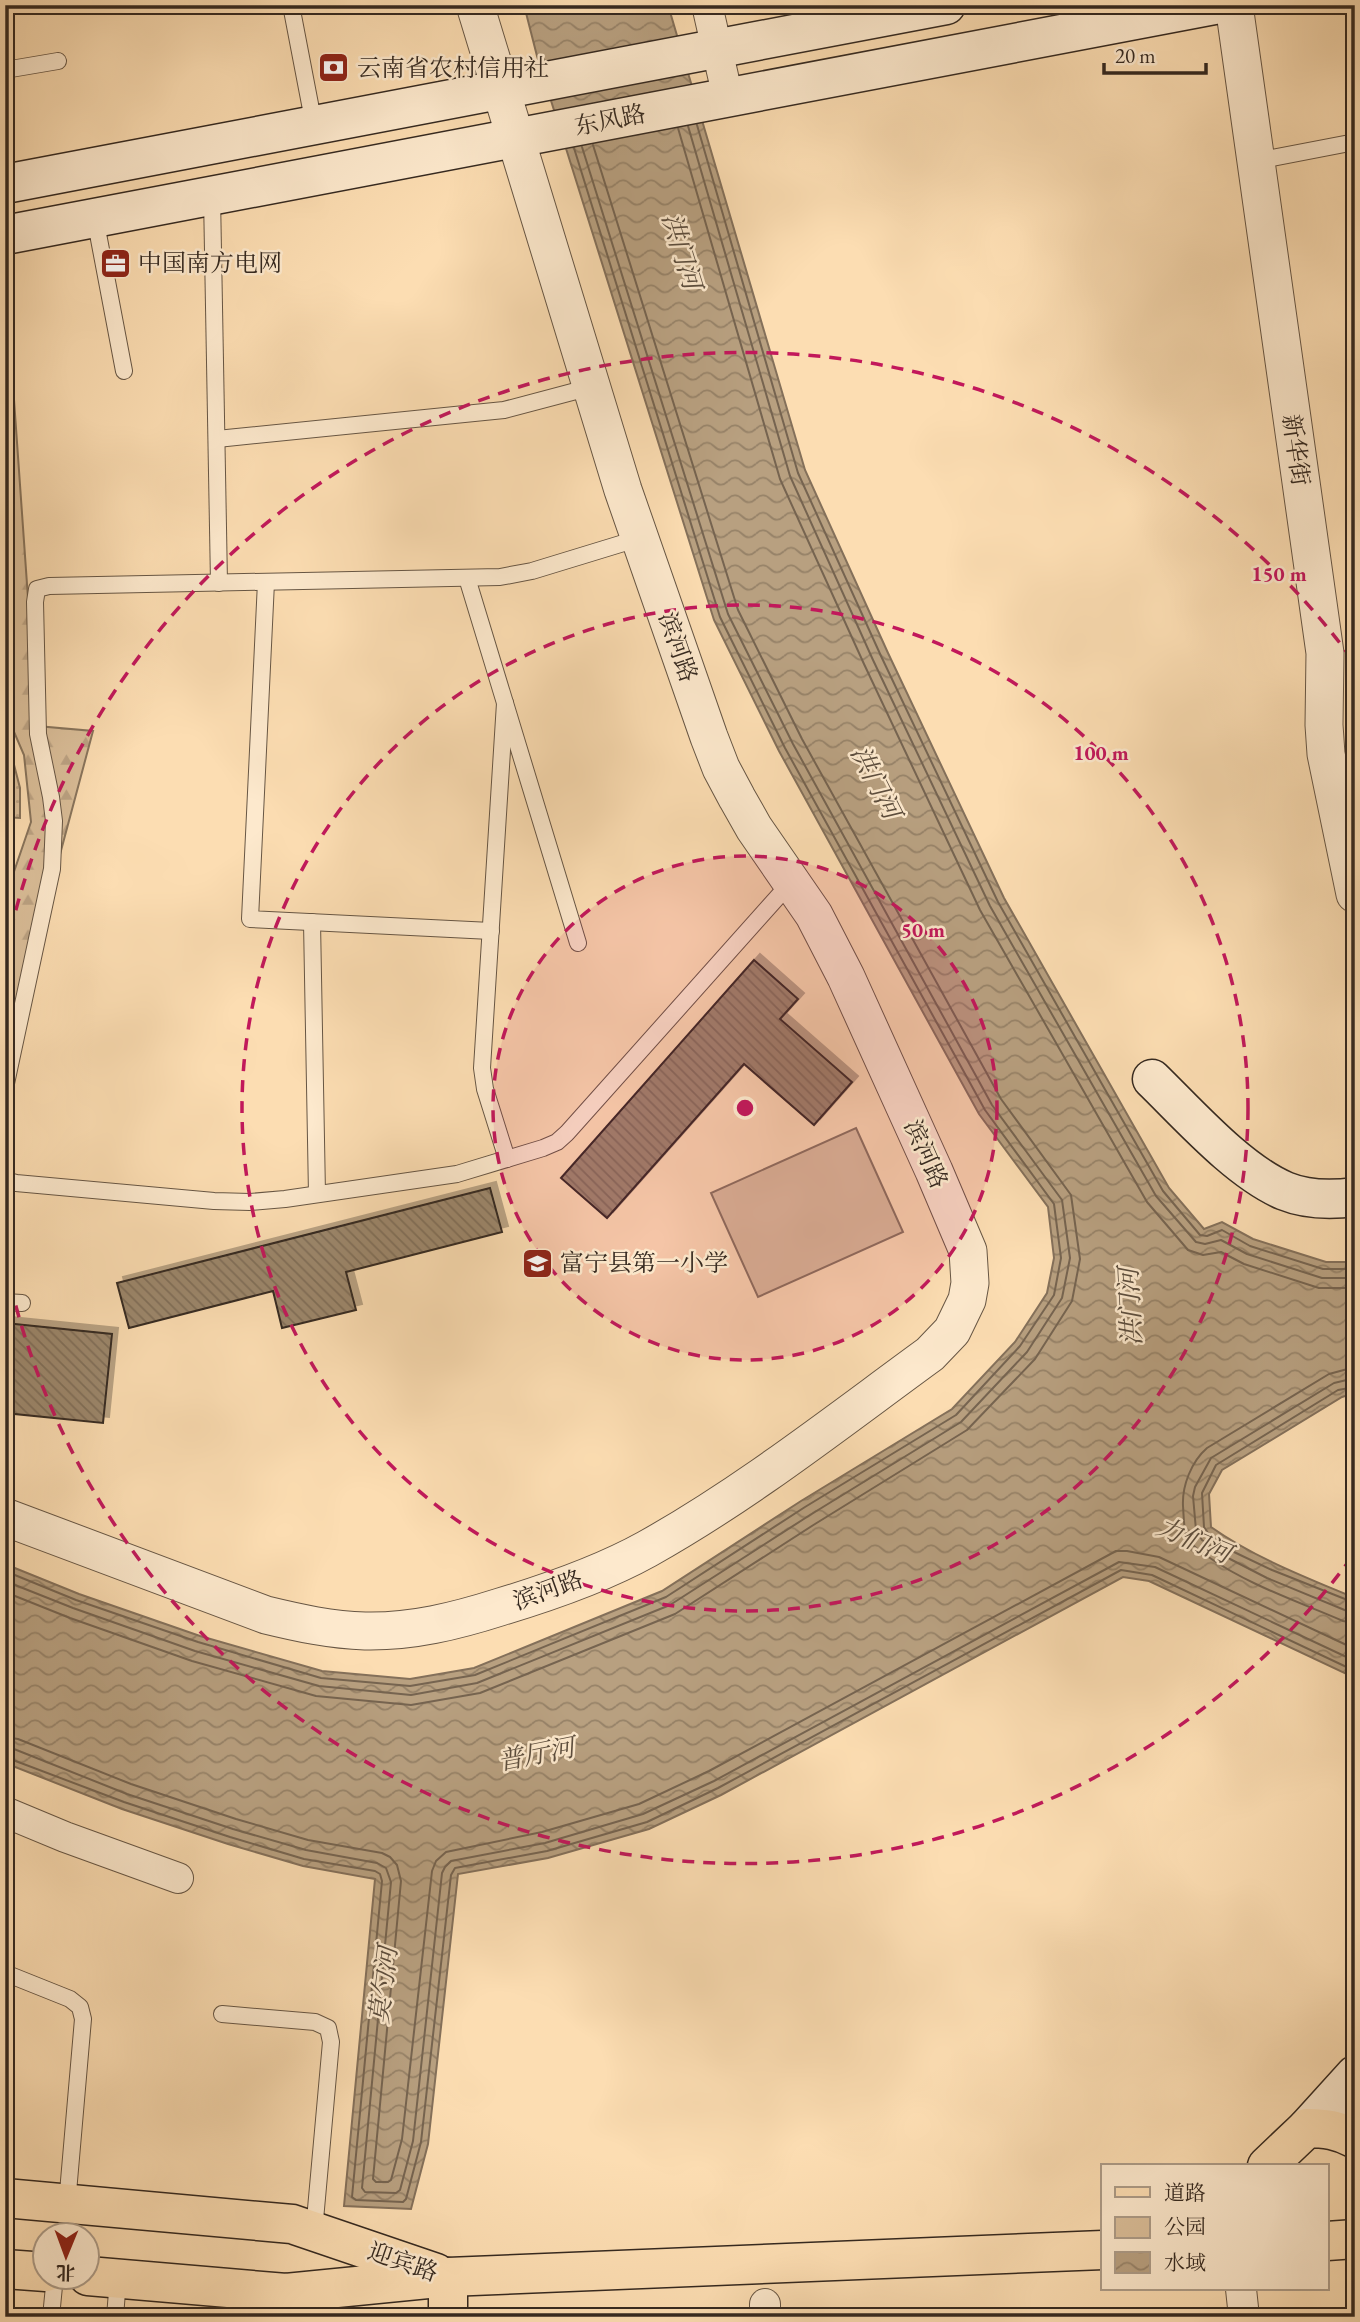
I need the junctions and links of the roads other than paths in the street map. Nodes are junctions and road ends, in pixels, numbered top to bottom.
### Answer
1 (291, 5) edge
2 (475, 5) edge
3 (707, 5) edge
4 (946, 5) edge
5 (1214, 5) edge
6 (1234, 5) edge
7 (717, 49) junction
8 (58, 61) dead end
9 (5, 71) edge
10 (500, 90) junction
11 (728, 98) junction
12 (314, 125) junction
13 (515, 138) junction
14 (1355, 142) edge
15 (1256, 161) junction
16 (5, 184) edge
17 (212, 196) junction
18 (94, 218) junction
19 (5, 235) edge
20 (124, 371) dead end
21 (591, 387) junction
22 (216, 439) junction
23 (640, 538) junction
24 (467, 578) junction
25 (266, 582) junction
26 (219, 583) junction
27 (505, 703) junction
28 (792, 881) junction
29 (1355, 894) edge
30 (312, 922) junction
31 (491, 931) junction
32 (578, 943) dead end
33 (1152, 1079) dead end
34 (5, 1088) edge
35 (507, 1159) junction
36 (5, 1180) edge
37 (317, 1194) junction
38 (1355, 1198) edge
39 (5, 1302) edge
40 (22, 1303) dead end
41 (5, 1517) edge
42 (5, 1812) edge
43 (178, 1878) dead end
44 (5, 1973) edge
45 (222, 2014) dead end
46 (1355, 2075) edge
47 (1355, 2082) edge
48 (1355, 2124) edge
49 (1307, 2128) junction
50 (1355, 2139) edge
51 (1270, 2164) edge
52 (5, 2198) edge
53 (66, 2204) junction
54 (314, 2231) junction
55 (1355, 2239) edge
56 (1328, 2241) edge
57 (1101, 2250) edge
58 (5, 2269) edge
59 (32, 2271) edge
60 (103, 2277) edge
61 (448, 2277) junction
62 (54, 2290) edge
63 (1241, 2290) edge
64 (51, 2317) edge
65 (115, 2317) edge
66 (448, 2317) edge
67 (1244, 2317) edge

1 - 12 lane
2 - 10 street, 滨河路
3 - 7 street
4 - 7 main road, 东风路
5 - 11 main road, 东风路
6 - 15 street, 新华街
7 - 10 main road, 东风路
7 - 11 street
8 - 9 lane
10 - 12 main road, 东风路
10 - 13 street, 滨河路
11 - 13 main road, 东风路
12 - 16 main road, 东风路
13 - 17 main road, 东风路
13 - 21 street, 滨河路
14 - 15 lane
15 - 29 street, 新华街
17 - 18 main road, 东风路
17 - 22 lane
18 - 19 main road, 东风路
18 - 20 lane
21 - 22 lane
21 - 23 street, 滨河路
22 - 26 lane
23 - 24 lane
23 - 28 street, 滨河路
24 - 25 lane
24 - 27 lane
25 - 26 lane
25 - 30 lane
26 - 34 lane
27 - 31 lane
27 - 32 lane
28 - 35 lane
28 - 41 street, 滨河路
30 - 31 lane
30 - 37 lane
31 - 35 lane
33 - 38 main road
35 - 37 lane
36 - 37 lane
39 - 40 lane
42 - 43 street
44 - 53 lane
45 - 54 lane
46 - 49 main road
47 - 48 main road
49 - 50 main road
49 - 51 main road
52 - 53 main road, 迎宾路
53 - 54 main road, 迎宾路
54 - 61 main road, 迎宾路
55 - 56 main road
57 - 61 main road
58 - 59 main road
60 - 61 main road, 迎宾路
60 - 65 lane
61 - 66 main road
62 - 64 lane
63 - 67 street

